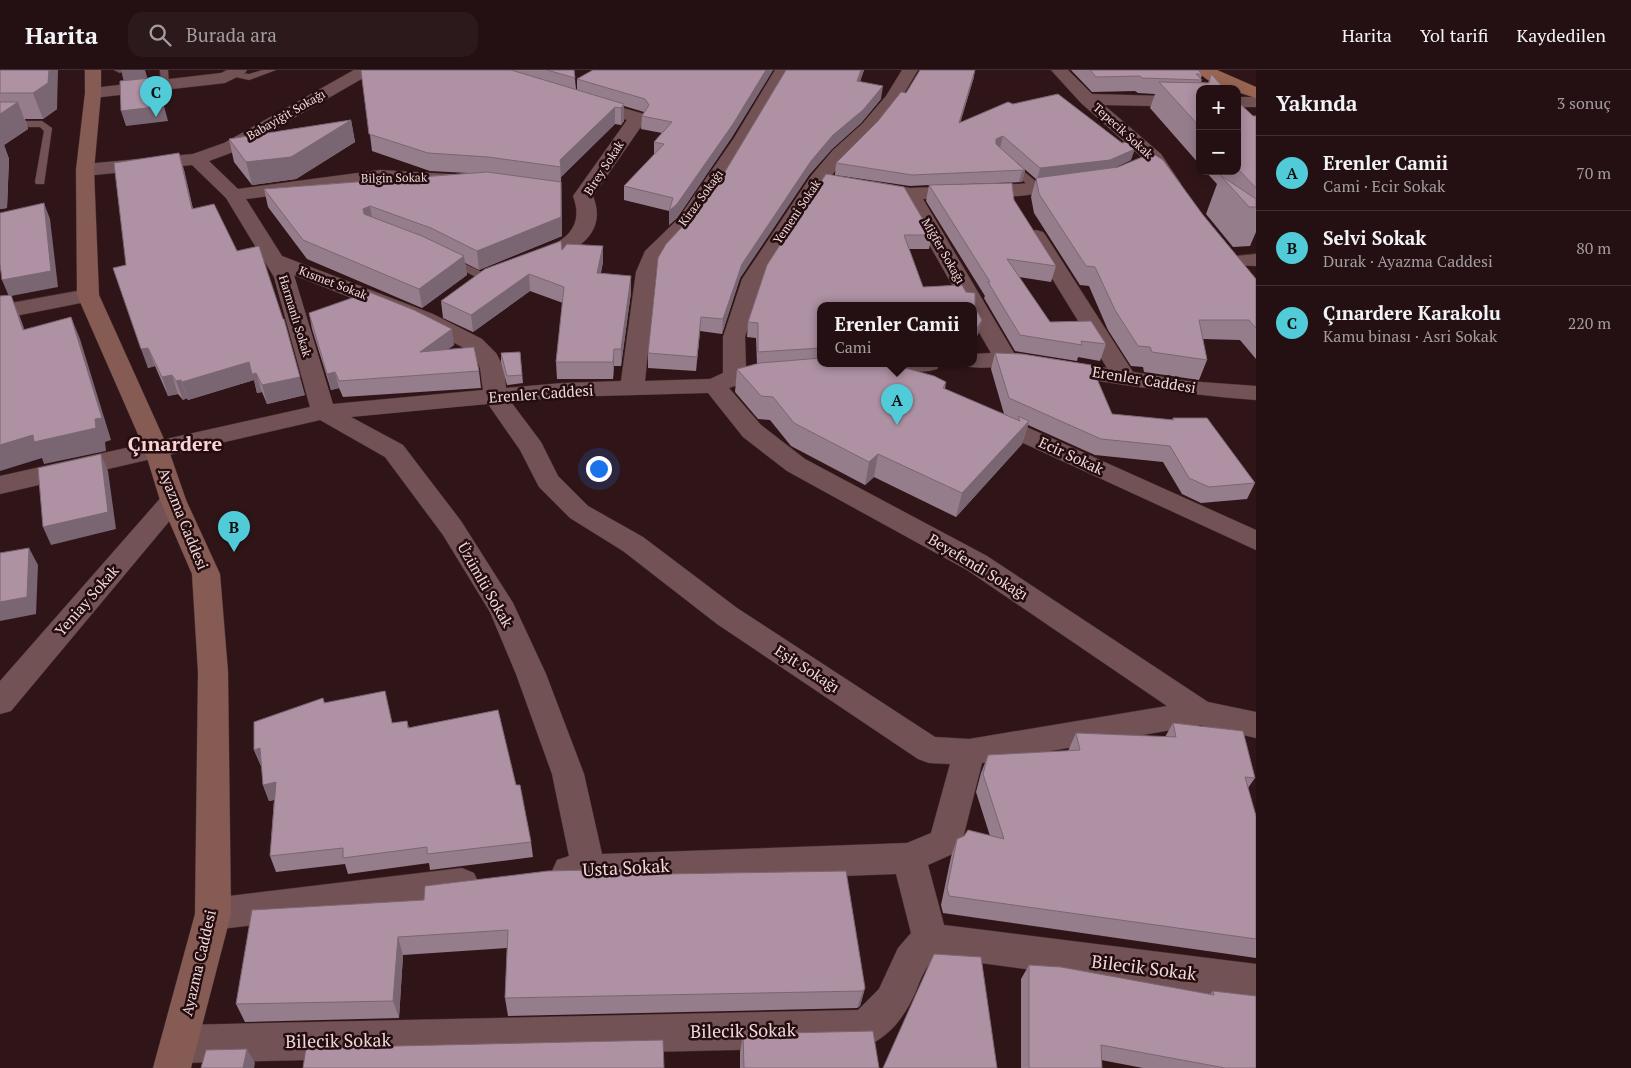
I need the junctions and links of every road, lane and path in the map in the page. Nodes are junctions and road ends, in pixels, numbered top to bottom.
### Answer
1 (272, 70) edge
2 (366, 70) edge
3 (783, 70) edge
4 (910, 70) edge
5 (1059, 70) edge
6 (1205, 70) edge
7 (1232, 70) edge
8 (236, 72) edge
9 (165, 77) edge
10 (93, 81) edge
11 (1256, 81) edge
12 (1256, 93) edge
13 (573, 98) edge
14 (1087, 99) junction
15 (1196, 102) edge
16 (1241, 102) edge
17 (1256, 102) edge
18 (0, 124) edge
19 (1000, 152) edge
20 (196, 159) junction
21 (85, 170) junction
22 (472, 180) edge
23 (40, 182) dead end
24 (837, 182) junction
25 (1088, 183) edge
26 (564, 192) dead end
27 (234, 194) junction
28 (910, 194) junction
29 (583, 196) junction
30 (1182, 197) edge
31 (1026, 201) junction
32 (436, 254) edge
33 (274, 260) junction
34 (1256, 260) edge
35 (497, 271) junction
36 (1250, 282) edge
37 (465, 286) edge
38 (88, 295) junction
39 (972, 302) edge
40 (977, 310) edge
41 (0, 312) edge
42 (1006, 360) junction
43 (977, 361) edge
44 (875, 367) edge
45 (889, 367) edge
46 (840, 370) edge
47 (792, 373) edge
48 (1124, 377) junction
49 (724, 382) junction
50 (930, 388) edge
51 (632, 389) junction
52 (1256, 393) edge
53 (495, 397) junction
54 (973, 411) edge
55 (323, 412) junction
56 (156, 448) junction
57 (0, 485) edge
58 (173, 500) junction
59 (1256, 542) edge
60 (0, 702) edge
61 (1200, 712) junction
62 (1256, 725) edge
63 (969, 752) junction
64 (909, 858) junction
65 (588, 868) junction
66 (539, 874) edge
67 (490, 880) edge
68 (213, 914) junction
69 (930, 940) junction
70 (1256, 982) edge
71 (176, 1056) edge

1 - 8 lane
2 - 20 street, Babayiğit Sokağı
3 - 51 street, Kiraz Sokağı
4 - 24 street, Yemeni Sokak
5 - 14 street, Tepecik Sokak
6 - 12 main road
7 - 11 main road
8 - 9 street
9 - 10 street
10 - 21 street, Ayazma Caddesi
13 - 29 street, Birey Sokak
14 - 15 street
14 - 30 street, Tepecik Sokak
16 - 17 street
18 - 23 lane
19 - 31 lane
20 - 21 street, Babayiğit Sokağı
20 - 27 street, Harmanlı Sokak
21 - 38 street, Ayazma Caddesi
22 - 27 street, Bilgin Sokak
24 - 28 street
24 - 49 street, Yemeni Sokak
25 - 31 street
26 - 29 street
27 - 33 street, Harmanlı Sokak
28 - 31 street
28 - 39 street, Miğfer Sokağı
29 - 35 street, Birey Sokak
31 - 48 street
32 - 35 lane
33 - 53 street, Kısmet Sokak
33 - 55 street, Harmanlı Sokak
34 - 36 street
35 - 37 street, Birey Sokak
38 - 41 street
38 - 56 street, Ayazma Caddesi
40 - 42 street, Miğfer Sokağı
42 - 43 street, Erenler Caddesi
42 - 48 street, Erenler Caddesi
44 - 46 street
45 - 50 street
47 - 49 street, Erenler Caddesi
48 - 52 street, Erenler Caddesi
49 - 51 street, Erenler Caddesi
49 - 61 street, Beyefendi Sokağı
51 - 53 street, Erenler Caddesi
53 - 55 street, Erenler Caddesi
53 - 63 street, Eşit Sokağı
54 - 59 street, Ecir Sokak
55 - 56 street, Erenler Caddesi
55 - 65 street, Üzümlü Sokak
56 - 57 street, Erenler Caddesi
56 - 58 street, Ayazma Caddesi
58 - 60 street, Yeniay Sokak
58 - 68 street, Ayazma Caddesi
61 - 62 street, Beyefendi Sokağı
61 - 63 street, Eşit Sokağı
63 - 64 street, Usta Sokak
64 - 65 street, Usta Sokak
64 - 69 street
65 - 66 street, Usta Sokak
67 - 68 street
68 - 71 street, Ayazma Caddesi
69 - 70 street, Bilecik Sokak
69 - 71 street, Bilecik Sokak

